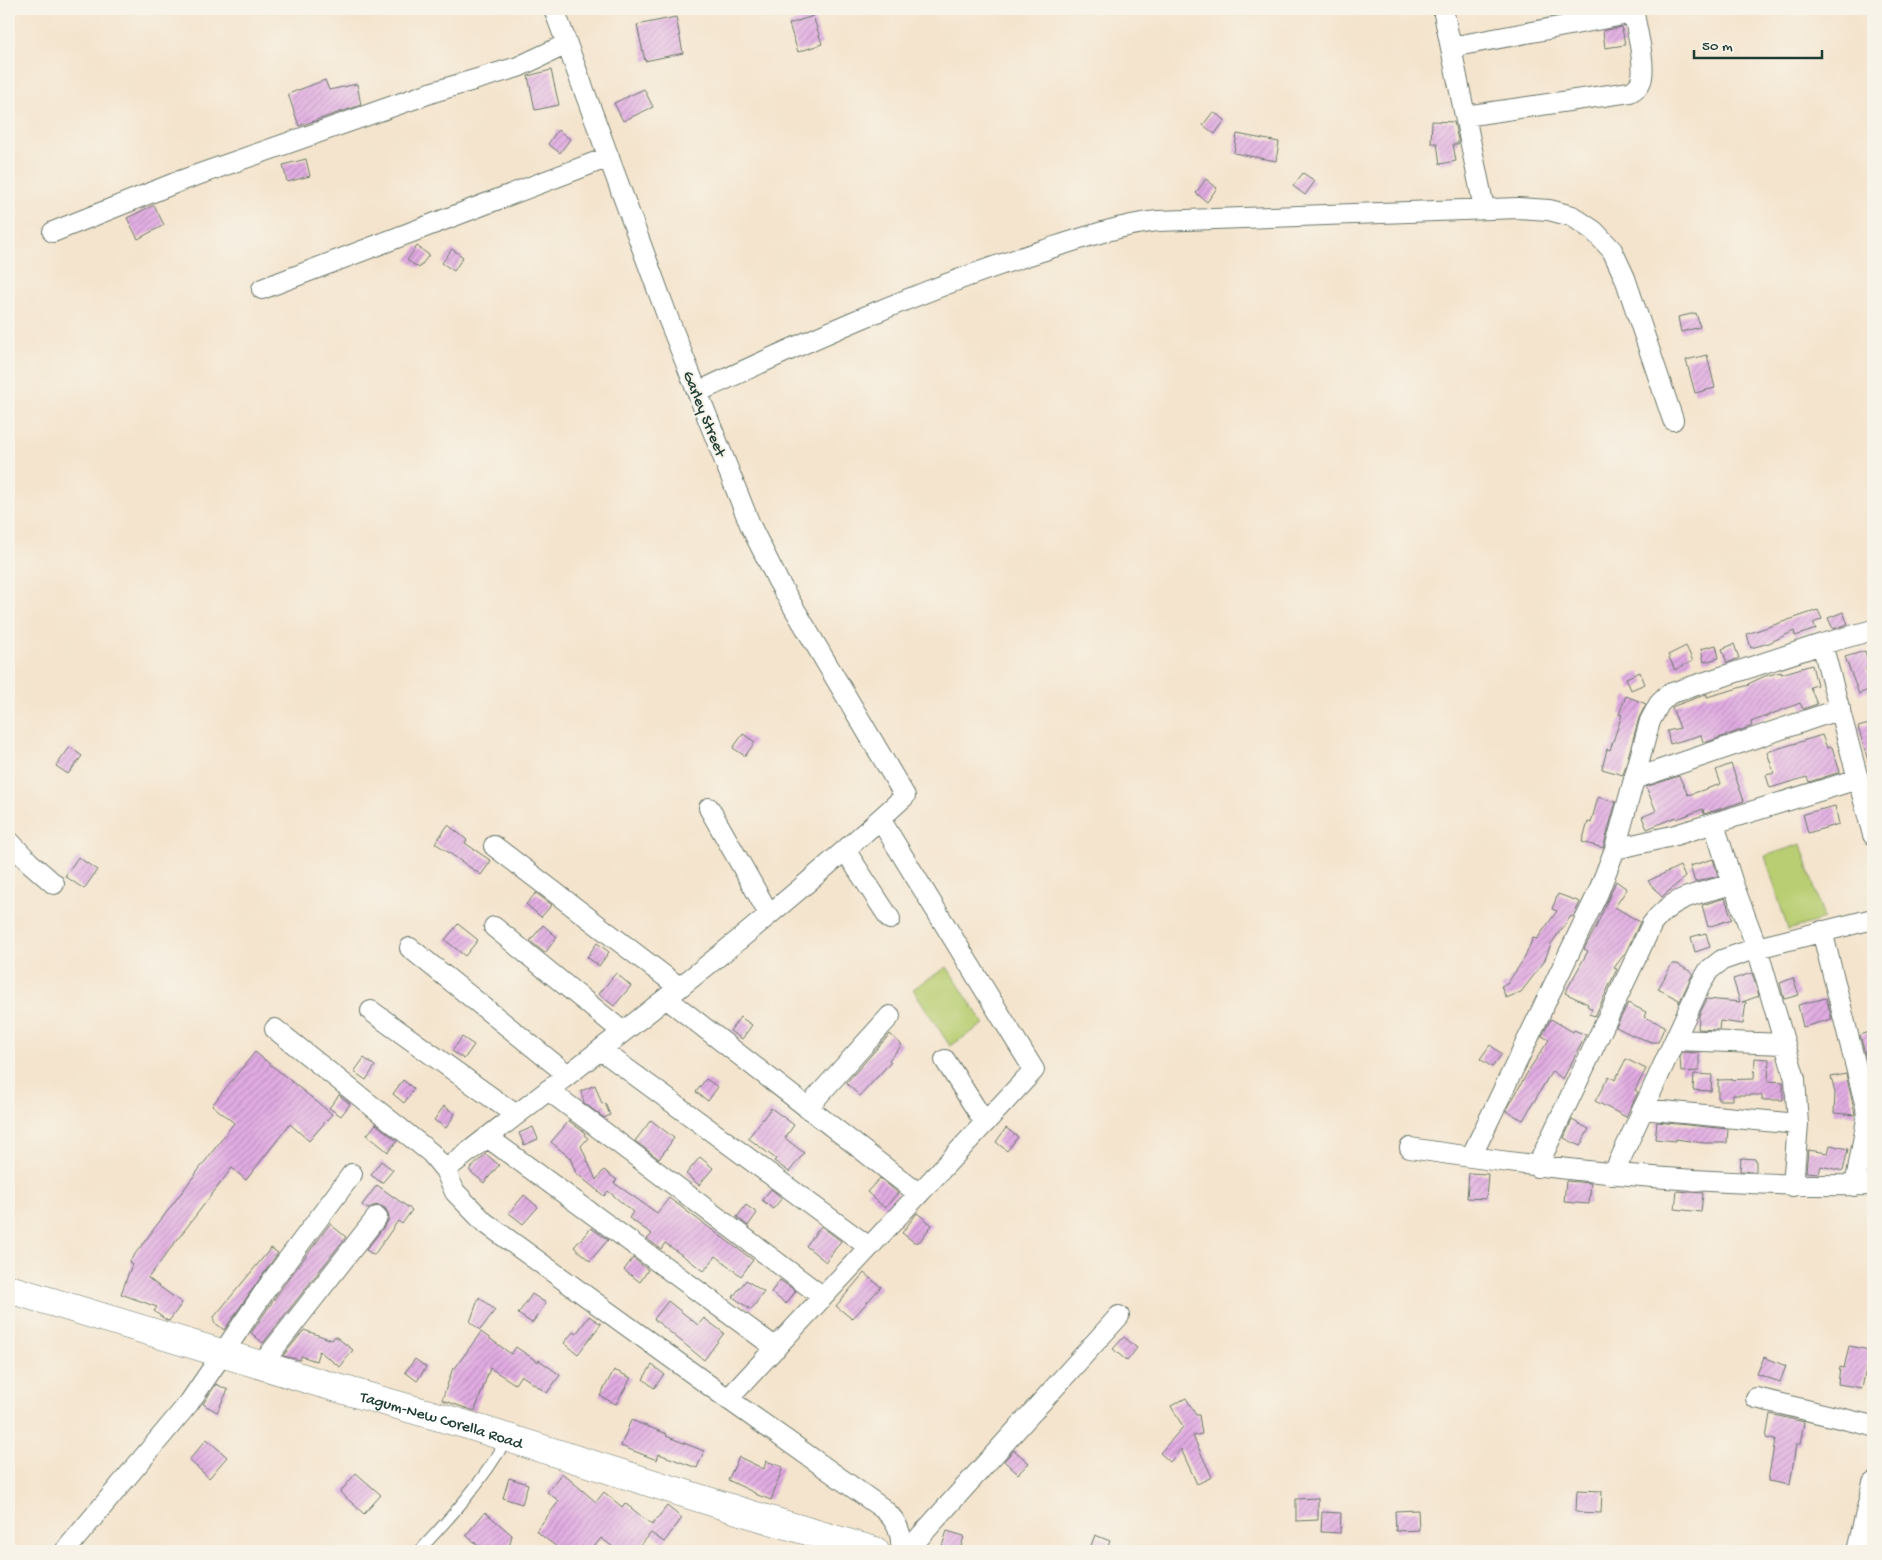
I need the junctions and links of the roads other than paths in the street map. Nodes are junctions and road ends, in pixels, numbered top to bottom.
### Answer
1 (554, 9) edge
2 (1443, 9) edge
3 (1634, 11) edge
4 (568, 44) junction
5 (1451, 46) junction
6 (1465, 116) junction
7 (609, 157) junction
8 (1484, 208) junction
9 (53, 232) dead end
10 (262, 289) dead end
11 (698, 392) junction
12 (1673, 420) dead end
13 (1873, 630) edge
14 (1822, 644) junction
15 (1840, 709) junction
16 (1634, 780) junction
17 (1858, 780) junction
18 (709, 808) dead end
19 (880, 819) junction
20 (1714, 824) junction
21 (1873, 835) edge
22 (9, 841) edge
23 (494, 846) dead end
24 (1614, 849) junction
25 (845, 850) junction
26 (54, 884) dead end
27 (1733, 884) junction
28 (769, 914) junction
29 (890, 919) dead end
30 (1873, 919) edge
31 (494, 927) dead end
32 (1822, 931) junction
33 (410, 948) dead end
34 (1757, 948) junction
35 (672, 992) junction
36 (371, 1011) dead end
37 (890, 1016) dead end
38 (275, 1029) dead end
39 (623, 1032) junction
40 (1675, 1040) junction
41 (1785, 1044) junction
42 (601, 1050) junction
43 (945, 1060) dead end
44 (568, 1075) junction
45 (548, 1090) junction
46 (808, 1108) junction
47 (1642, 1108) junction
48 (516, 1115) junction
49 (985, 1123) junction
50 (1798, 1124) junction
51 (487, 1138) junction
52 (1410, 1148) dead end
53 (1470, 1157) junction
54 (1537, 1167) junction
55 (445, 1170) junction
56 (352, 1174) dead end
57 (1613, 1174) junction
58 (1793, 1186) junction
59 (1864, 1186) edge
60 (919, 1194) junction
61 (377, 1217) dead end
62 (869, 1247) junction
63 (9, 1289) edge
64 (823, 1297) junction
65 (1118, 1316) dead end
66 (776, 1348) junction
67 (223, 1353) junction
68 (261, 1365) junction
69 (1756, 1398) dead end
70 (728, 1399) junction
71 (1873, 1426) edge
72 (508, 1438) junction
73 (1873, 1483) edge
74 (65, 1551) edge
75 (419, 1551) edge
76 (875, 1551) edge
77 (901, 1551) edge
78 (907, 1551) edge
79 (1857, 1551) edge

1 - 4 street, Garley Street
2 - 5 street
3 - 5 street
3 - 6 street
4 - 7 street, Garley Street
4 - 9 street
5 - 6 street
6 - 8 street
7 - 10 street
7 - 11 street, Garley Street
8 - 11 street
8 - 12 street
11 - 19 street, Garley Street
13 - 14 street
14 - 15 street
14 - 16 street
15 - 16 street
15 - 17 street
16 - 24 street
17 - 20 street
17 - 21 street
18 - 28 street
19 - 25 street
19 - 49 street
20 - 24 street
20 - 27 street
22 - 26 street
23 - 35 street
24 - 53 street
25 - 28 street
25 - 29 street
27 - 34 street
27 - 54 street
28 - 35 street
30 - 32 street
31 - 39 street
32 - 34 street
32 - 59 street
33 - 44 street
34 - 40 street
34 - 41 street
35 - 39 street
35 - 46 street
36 - 48 street
37 - 46 street
38 - 55 street
39 - 42 street
40 - 41 street
40 - 47 street
41 - 50 street
42 - 44 street
42 - 62 street
43 - 49 street
44 - 45 street
45 - 48 street
45 - 64 street
46 - 60 street
47 - 50 street
47 - 57 street
48 - 51 street
49 - 60 street
50 - 58 street
51 - 55 street
51 - 66 street
52 - 53 street
53 - 54 street
54 - 57 street
55 - 70 street
56 - 67 street
57 - 58 street
58 - 59 street
60 - 62 street
61 - 68 street
62 - 64 street
63 - 67 main road, Tagum-New Corella Road
64 - 66 street
65 - 78 street
66 - 70 street
67 - 68 main road, Tagum-New Corella Road
67 - 74 street
68 - 72 main road, Tagum-New Corella Road
69 - 71 street
70 - 77 street
72 - 75 lane
72 - 76 main road, Tagum-New Corella Road
73 - 79 street

